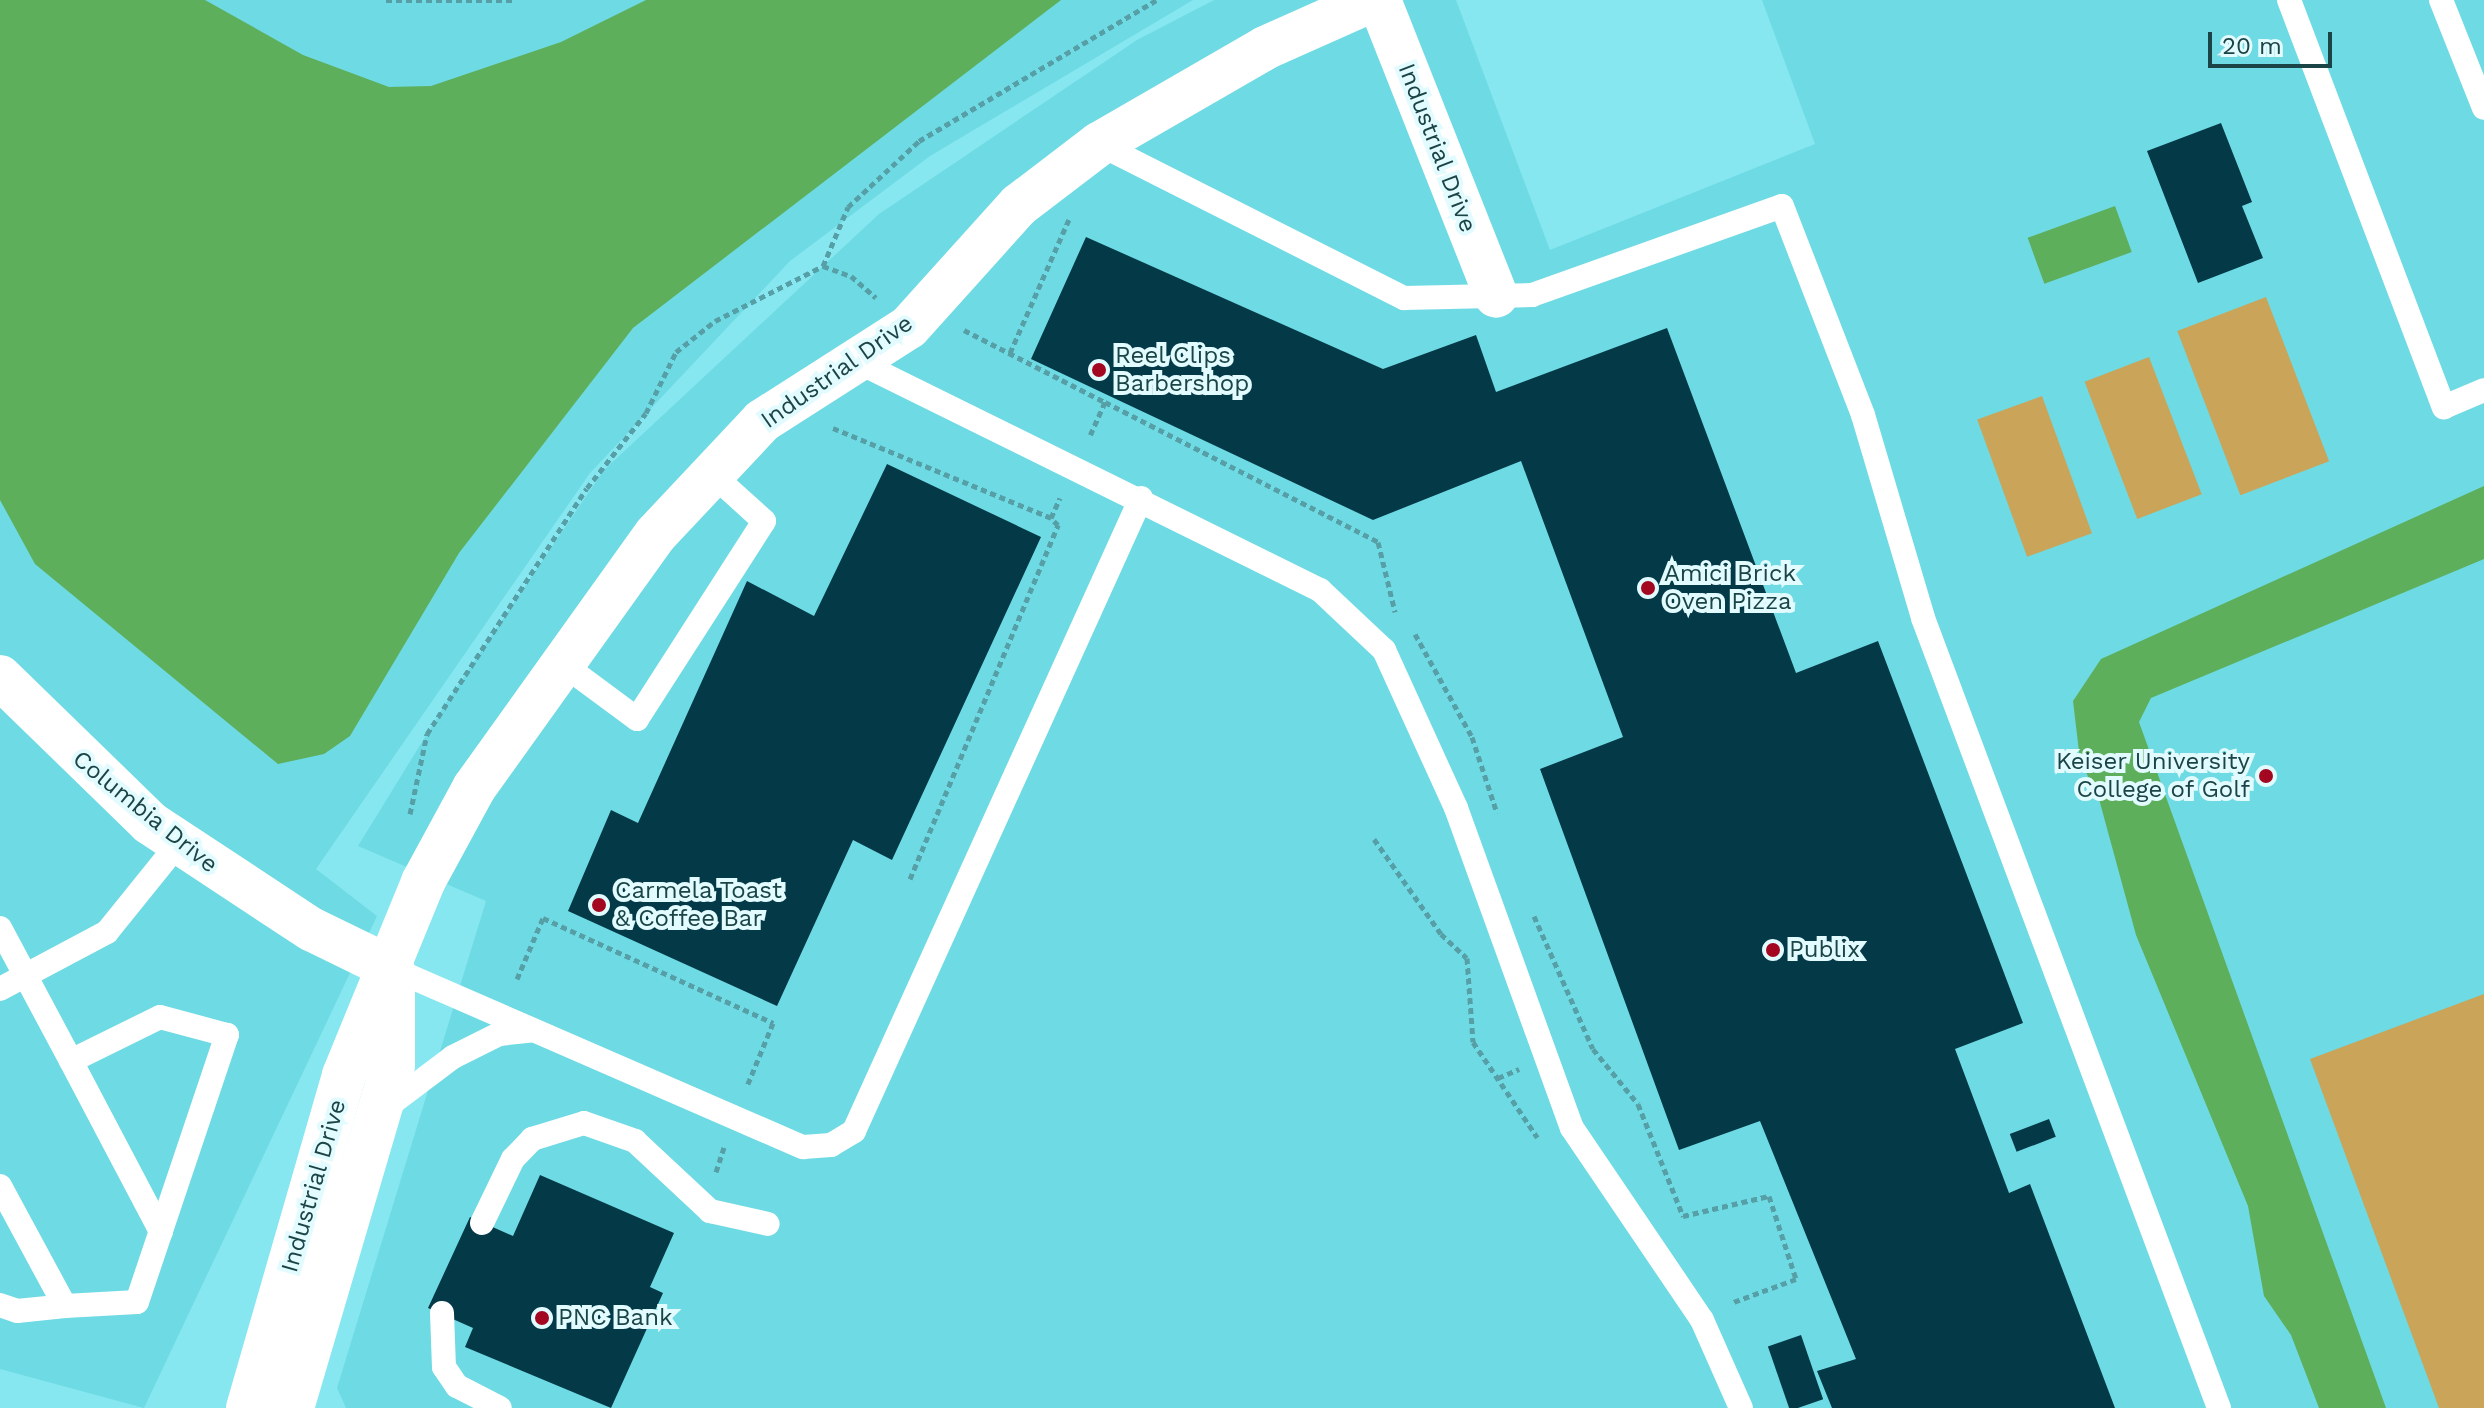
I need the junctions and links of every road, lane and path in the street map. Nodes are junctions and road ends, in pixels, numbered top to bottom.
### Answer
1 (386, 0) edge
2 (515, 0) edge
3 (1156, 0) edge
4 (1373, 0) edge
5 (1379, 0) edge
6 (2289, 0) edge
7 (2441, 0) edge
8 (2484, 108) edge
9 (1087, 153) junction
10 (823, 266) junction
11 (1496, 296) junction
12 (884, 305) dead end
13 (956, 325) dead end
14 (1010, 353) junction
15 (854, 360) junction
16 (2484, 390) edge
17 (796, 396) junction
18 (1105, 402) junction
19 (1090, 435) dead end
20 (712, 474) junction
21 (1060, 497) dead end
22 (1141, 498) junction
23 (1051, 518) junction
24 (1403, 621) dead end
25 (1411, 630) dead end
26 (560, 662) junction
27 (0, 677) edge
28 (410, 819) dead end
29 (1500, 824) dead end
30 (1374, 839) dead end
31 (178, 844) junction
32 (910, 879) dead end
33 (1531, 910) dead end
34 (0, 928) edge
35 (393, 969) junction
36 (25, 975) junction
37 (517, 979) dead end
38 (0, 989) edge
39 (529, 1031) junction
40 (71, 1061) junction
41 (745, 1091) dead end
42 (379, 1112) junction
43 (1539, 1140) dead end
44 (0, 1186) edge
45 (482, 1223) dead end
46 (768, 1224) dead end
47 (161, 1232) junction
48 (1731, 1303) dead end
49 (0, 1305) edge
50 (65, 1306) junction
51 (442, 1313) dead end
52 (248, 1408) edge
53 (292, 1408) edge
54 (500, 1408) edge
55 (1741, 1408) edge
56 (2219, 1408) edge

1 - 2 path
3 - 10 path
4 - 9 street, Industrial Drive
5 - 11 street, Industrial Drive
6 - 16 lane
7 - 8 lane
9 - 11 lane
9 - 14 path
9 - 15 street, Industrial Drive
10 - 12 path
10 - 28 path
11 - 56 lane
13 - 14 path
14 - 18 path
15 - 17 street, Industrial Drive
15 - 22 lane
17 - 20 street, Industrial Drive
17 - 23 path
18 - 19 path
18 - 24 path
20 - 26 street, Industrial Drive
20 - 26 lane
21 - 23 path
22 - 39 lane
22 - 55 lane
23 - 32 path
25 - 29 path
26 - 35 street, Industrial Drive
27 - 31 street, Columbia Drive
30 - 43 path
31 - 35 street, Columbia Drive
31 - 36 lane
33 - 48 path
34 - 36 lane
35 - 39 lane
35 - 42 street, Industrial Drive
35 - 52 street, Industrial Drive
36 - 38 lane
36 - 40 lane
37 - 41 path
39 - 42 lane
40 - 47 lane
40 - 47 lane
42 - 53 street, Industrial Drive
44 - 50 lane
45 - 46 lane
47 - 50 lane
49 - 50 lane
51 - 54 lane

